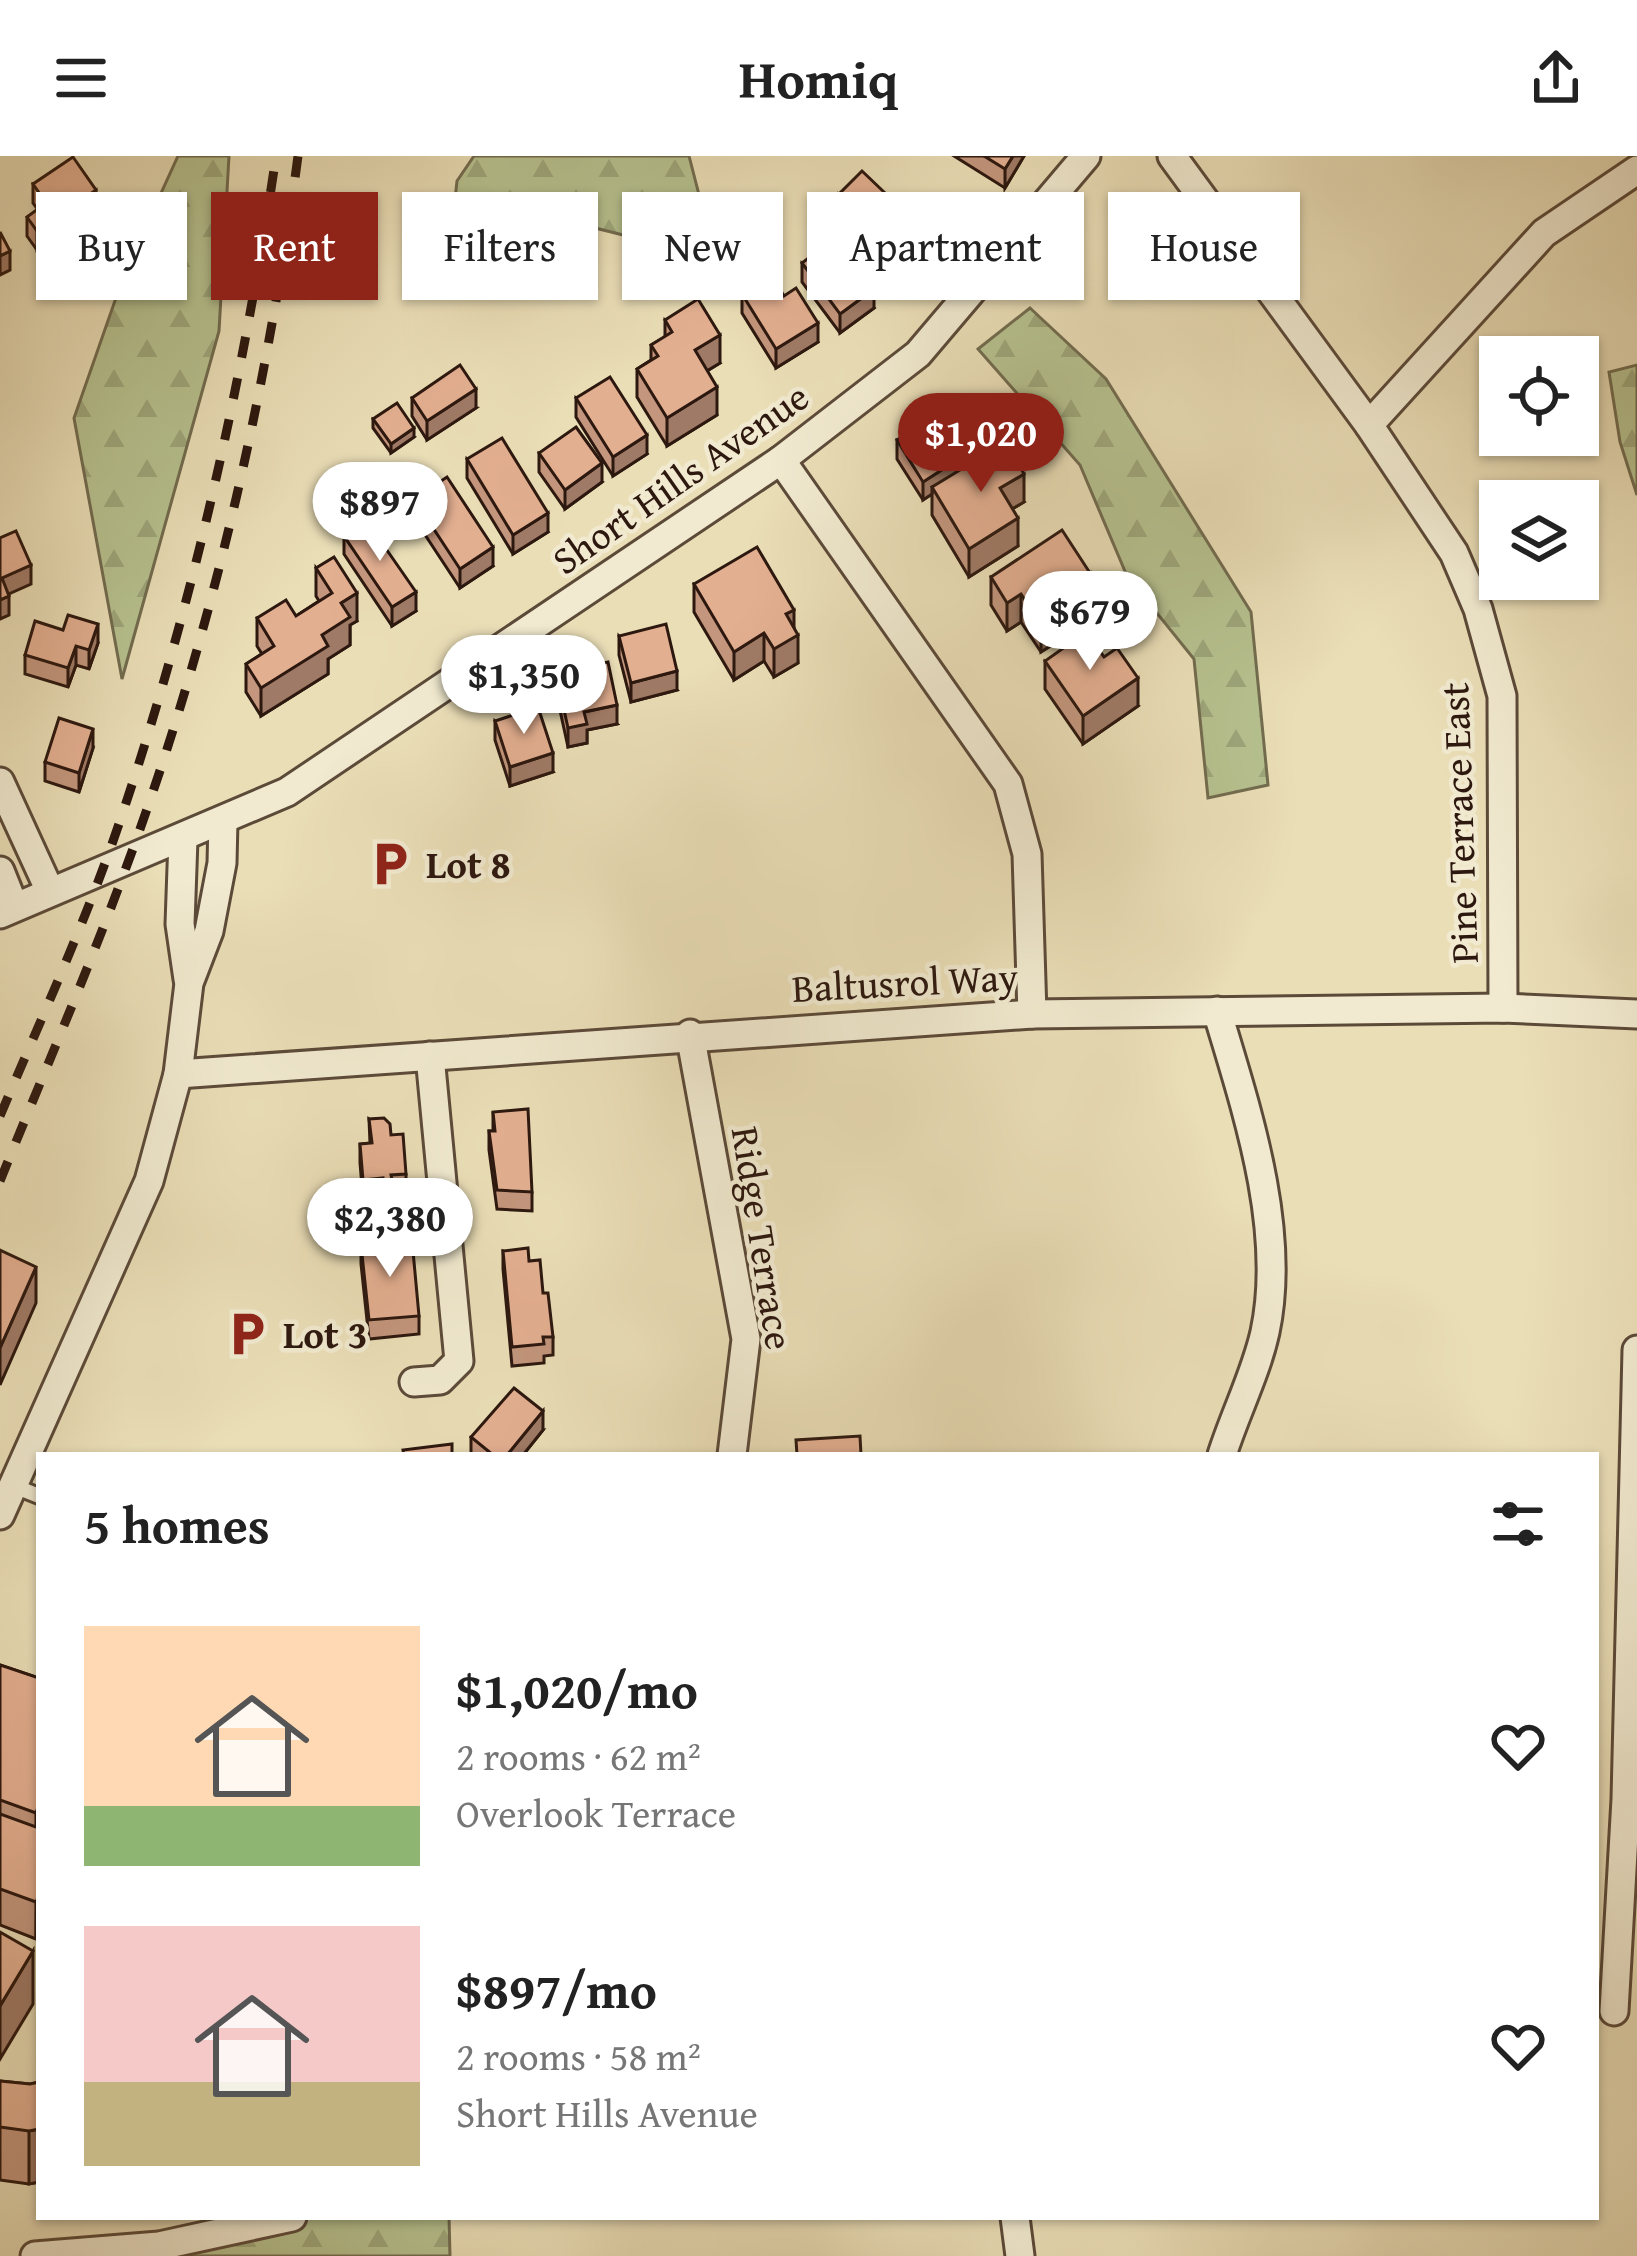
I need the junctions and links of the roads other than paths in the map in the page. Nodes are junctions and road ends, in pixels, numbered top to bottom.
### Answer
1 (1086, 156) edge
2 (1172, 156) edge
3 (1637, 170) edge
4 (1369, 425) junction
5 (781, 460) junction
6 (0, 782) edge
7 (223, 821) junction
8 (183, 839) junction
9 (0, 871) edge
10 (49, 890) junction
11 (4, 916) edge
12 (189, 983) junction
13 (1503, 1008) junction
14 (1217, 1011) junction
15 (1032, 1013) junction
16 (1637, 1014) edge
17 (690, 1034) junction
18 (430, 1056) junction
19 (178, 1074) junction
20 (1637, 1350) edge
21 (414, 1382) dead end
22 (41, 1452) edge
23 (732, 1452) edge
24 (1223, 1452) edge
25 (26, 1491) edge
26 (0, 1515) edge
27 (1616, 2011) edge
28 (278, 2220) edge
29 (1015, 2220) edge
30 (48, 2255) edge
31 (35, 2256) edge
32 (1020, 2256) edge

1 - 5 street, Short Hills Avenue
2 - 4 street, Pine Terrace East
3 - 4 street
4 - 13 street, Pine Terrace East
5 - 7 street, Short Hills Avenue
5 - 15 street
6 - 10 street
7 - 8 street, Short Hills Avenue
7 - 12 street
8 - 10 street, Short Hills Avenue
8 - 12 street
9 - 11 street
10 - 11 street, Short Hills Avenue
12 - 19 street
13 - 14 street, Baltusrol Way
13 - 16 street, Baltusrol Way
14 - 15 street, Baltusrol Way
14 - 24 street
15 - 17 street, Baltusrol Way
17 - 18 street, Baltusrol Way
17 - 23 street, Ridge Terrace
18 - 19 street, Baltusrol Way
18 - 21 street
19 - 22 street
20 - 27 street
25 - 26 street
28 - 30 street
29 - 32 street
30 - 31 street

